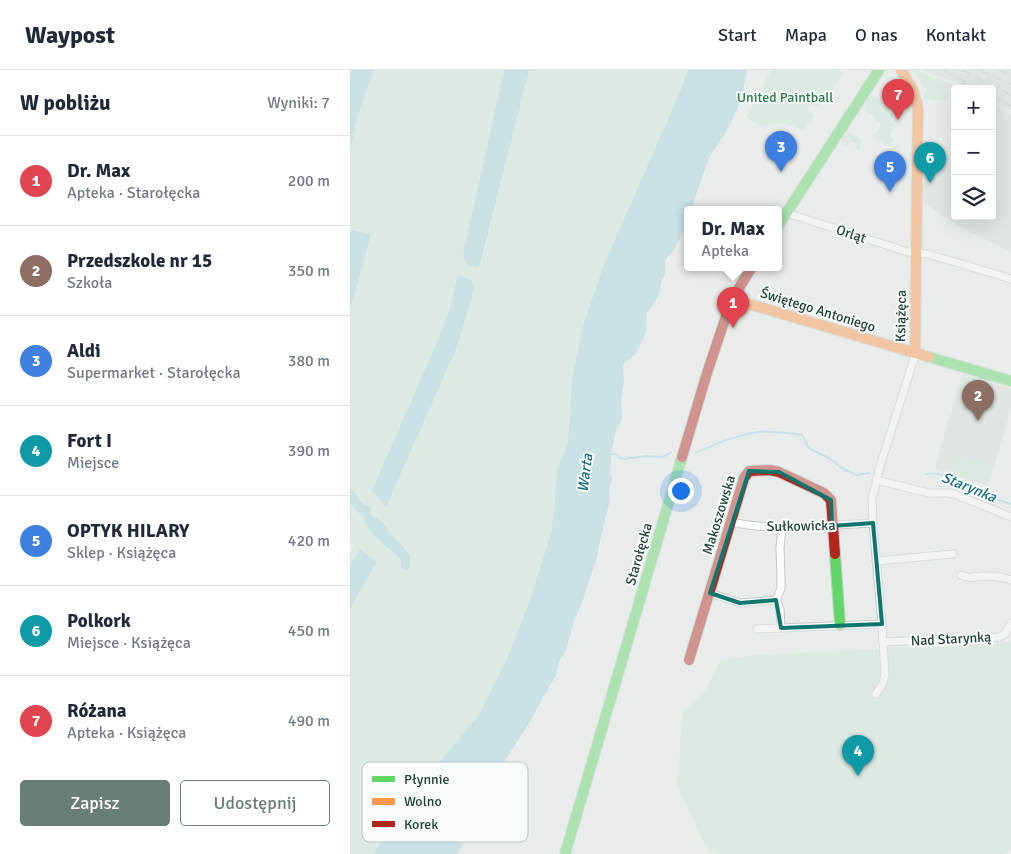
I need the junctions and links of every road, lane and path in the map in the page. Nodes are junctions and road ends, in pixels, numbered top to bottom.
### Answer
1 (879, 70) edge
2 (901, 70) edge
3 (787, 213) junction
4 (782, 220) edge
5 (916, 253) junction
6 (749, 271) edge
7 (1011, 278) edge
8 (732, 298) junction
9 (913, 352) junction
10 (1011, 381) edge
11 (876, 480) junction
12 (1011, 517) edge
13 (731, 522) junction
14 (873, 523) junction
15 (832, 526) junction
16 (782, 527) junction
17 (953, 554) dead end
18 (876, 561) junction
19 (961, 575) dead end
20 (1011, 580) edge
21 (710, 593) junction
22 (776, 600) junction
23 (1011, 623) edge
24 (882, 624) junction
25 (840, 626) junction
26 (781, 628) junction
27 (757, 629) dead end
28 (883, 642) junction
29 (689, 660) dead end
30 (876, 694) dead end
31 (565, 854) edge

1 - 3 street
2 - 5 street, Książęca
3 - 4 street
3 - 5 street, Orląt
5 - 7 street, Orląt
5 - 9 street, Książęca
6 - 8 street, Starołęcka
8 - 9 street, Świętego Antoniego
8 - 31 street, Starołęcka
9 - 10 street, Świętego Antoniego
9 - 11 street, Książęca
11 - 12 street
11 - 14 street, Książęca
13 - 15 street, Makoszowska
13 - 16 street, Sułkowicka
13 - 21 street, Makoszowska
14 - 15 street, Sułkowicka
14 - 18 street, Książęca
15 - 16 street, Sułkowicka
15 - 25 street, Makoszowska
16 - 22 street
17 - 18 street
18 - 24 street, Książęca
19 - 20 street
21 - 22 street
21 - 29 street, Makoszowska
22 - 26 street
23 - 28 street, Nad Starynką
24 - 25 street
24 - 28 street, Książęca
25 - 26 street
26 - 27 street
28 - 30 street, Książęca

